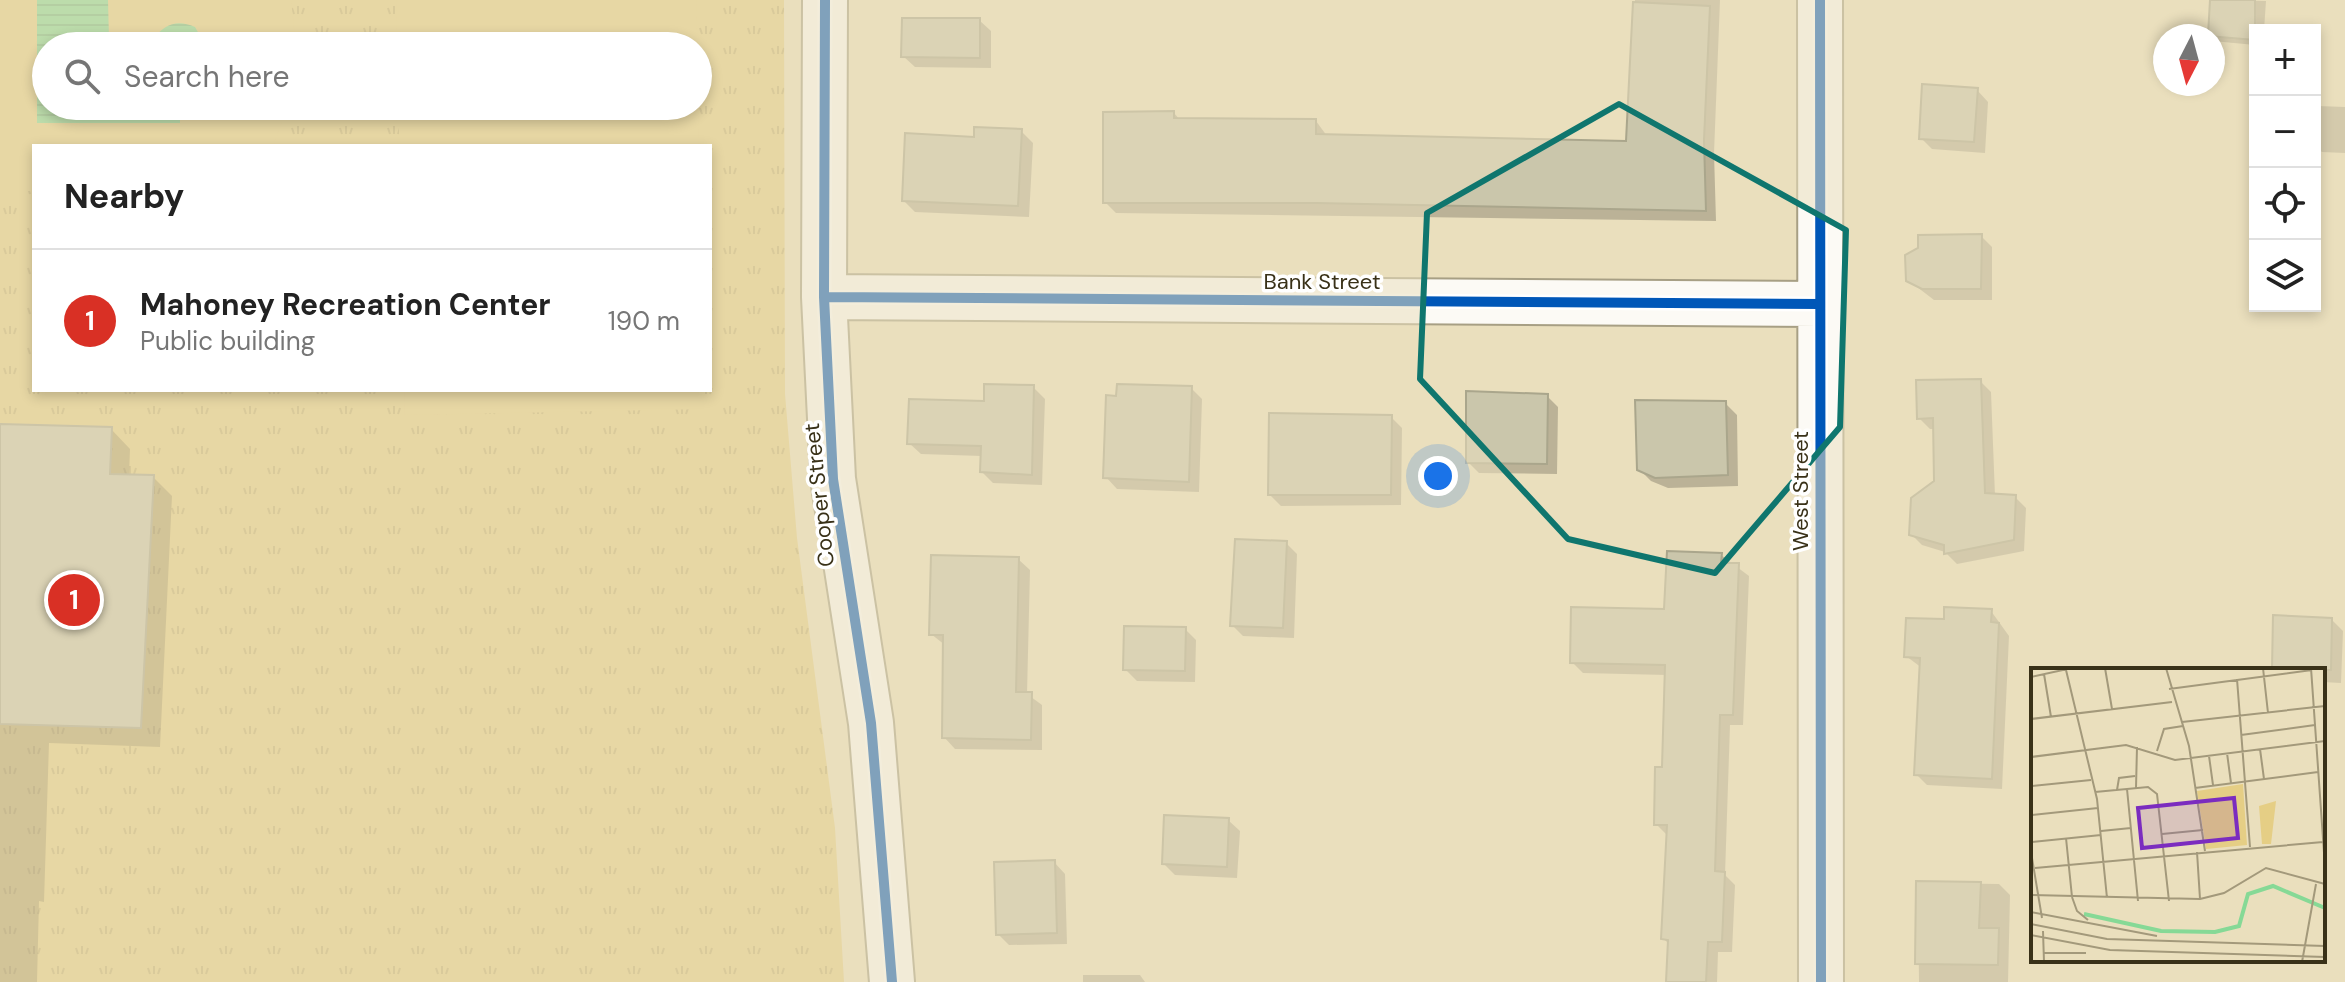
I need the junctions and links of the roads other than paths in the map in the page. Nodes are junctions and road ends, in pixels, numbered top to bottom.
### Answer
1 (825, 0) edge
2 (1820, 0) edge
3 (824, 297) junction
4 (1820, 304) junction
5 (892, 982) edge
6 (1821, 982) edge

1 - 3 street, Cooper Street
2 - 4 street, West Street
3 - 4 street, Bank Street
3 - 5 street, Cooper Street
4 - 6 street, West Street

